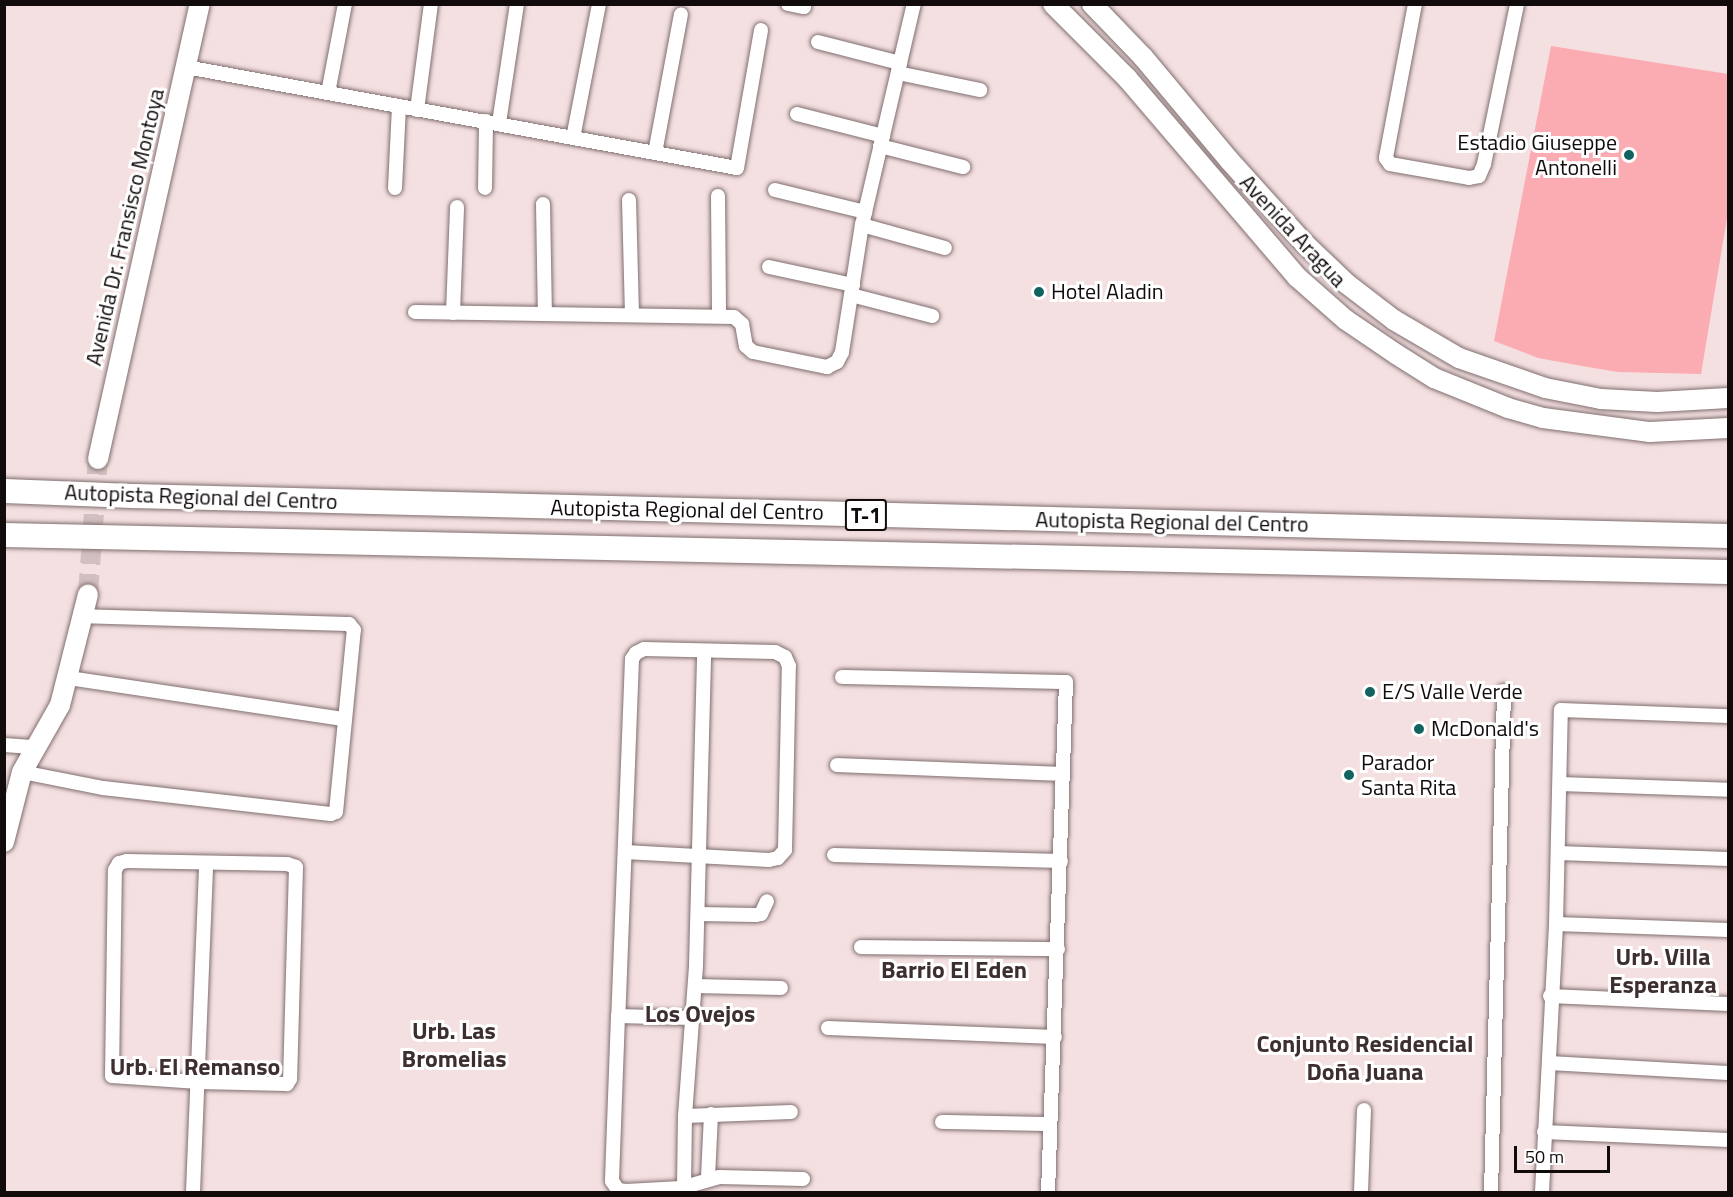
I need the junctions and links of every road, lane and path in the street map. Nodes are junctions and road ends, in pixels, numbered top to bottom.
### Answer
1 (200, 4) edge
2 (345, 4) edge
3 (430, 4) edge
4 (517, 4) edge
5 (599, 4) edge
6 (788, 4) edge
7 (804, 4) edge
8 (914, 4) edge
9 (1053, 4) edge
10 (1092, 4) edge
11 (1414, 4) edge
12 (1517, 4) edge
13 (681, 14) dead end
14 (761, 30) dead end
15 (818, 42) dead end
16 (186, 67) junction
17 (899, 68) junction
18 (980, 90) dead end
19 (328, 93) junction
20 (399, 106) junction
21 (417, 110) junction
22 (797, 114) dead end
23 (492, 122) junction
24 (573, 138) junction
25 (882, 141) junction
26 (655, 153) junction
27 (963, 167) dead end
28 (395, 188) dead end
29 (485, 188) dead end
30 (775, 190) dead end
31 (718, 196) dead end
32 (629, 200) dead end
33 (543, 204) dead end
34 (457, 207) dead end
35 (863, 219) junction
36 (945, 248) dead end
37 (769, 267) dead end
38 (852, 290) junction
39 (415, 312) dead end
40 (453, 313) junction
41 (545, 314) junction
42 (632, 315) junction
43 (719, 316) junction
44 (932, 316) dead end
45 (1728, 398) edge
46 (1728, 428) edge
47 (98, 459) tunnel mouth
48 (4, 490) edge
49 (4, 535) edge
50 (1728, 536) edge
51 (1728, 572) edge
52 (88, 594) tunnel mouth
53 (84, 616) junction
54 (704, 651) junction
55 (842, 677) dead end
56 (69, 678) junction
57 (1504, 691) dead end
58 (1728, 717) edge
59 (343, 719) junction
60 (4, 745) edge
61 (35, 747) junction
62 (837, 765) dead end
63 (22, 772) junction
64 (1063, 774) junction
65 (1560, 784) junction
66 (1728, 790) edge
67 (4, 842) edge
68 (625, 852) junction
69 (1558, 852) junction
70 (834, 855) dead end
71 (699, 856) junction
72 (1728, 859) edge
73 (1060, 861) junction
74 (206, 863) junction
75 (767, 901) dead end
76 (698, 914) junction
77 (1556, 924) junction
78 (1728, 930) edge
79 (861, 947) dead end
80 (1058, 949) junction
81 (695, 986) junction
82 (782, 988) dead end
83 (1550, 996) junction
84 (1728, 1004) edge
85 (618, 1016) junction
86 (692, 1018) junction
87 (828, 1029) dead end
88 (1055, 1037) junction
89 (1549, 1063) junction
90 (1728, 1072) edge
91 (198, 1082) junction
92 (1364, 1110) dead end
93 (791, 1112) dead end
94 (711, 1114) junction
95 (685, 1116) junction
96 (942, 1122) dead end
97 (1050, 1124) junction
98 (1545, 1132) junction
99 (1728, 1140) edge
100 (802, 1179) dead end
101 (702, 1184) edge
102 (684, 1187) junction
103 (193, 1192) edge
104 (1048, 1192) edge
105 (1361, 1192) edge
106 (1491, 1192) edge
107 (1542, 1192) edge

1 - 16 street, Avenida Dr. Fransisco Montoya
2 - 19 street
3 - 21 street
4 - 23 street
5 - 24 street
6 - 7 street
8 - 17 street
9 - 46 street, Avenida Aragua
10 - 45 street, Avenida Aragua
11 - 12 street
13 - 26 street
14 - 26 street
15 - 17 street
16 - 19 street
16 - 47 street, Avenida Dr. Fransisco Montoya
17 - 18 street
17 - 25 street
19 - 20 street
20 - 21 street
20 - 28 street
21 - 23 street
22 - 25 street
23 - 24 street
23 - 29 street
24 - 26 street
25 - 27 street
25 - 35 street
30 - 35 street
31 - 43 street
32 - 42 street
33 - 41 street
34 - 40 street
35 - 36 street
35 - 38 street
37 - 38 street
38 - 43 street
38 - 44 street
39 - 40 street
40 - 41 street
41 - 42 street
42 - 43 street
48 - 50 highway, Autopista Regional del Centro / T-1
49 - 51 highway, Autopista Regional del Centro / T-1
52 - 53 street
53 - 56 street
53 - 59 street
54 - 68 street
54 - 71 street
54 - 71 street
55 - 64 street
56 - 59 street
56 - 61 street
57 - 106 street
58 - 65 street
59 - 63 street
60 - 61 street
61 - 63 street
62 - 64 street
63 - 67 street
64 - 73 street
65 - 66 street
65 - 69 street
68 - 71 street
68 - 85 street
69 - 72 street
69 - 77 street
70 - 73 street
71 - 76 street
73 - 80 street
74 - 91 street
74 - 91 street
74 - 91 street
75 - 76 street
76 - 81 street
77 - 78 street
77 - 83 street
79 - 80 street
80 - 88 street
81 - 82 street
81 - 86 street
83 - 84 street
83 - 89 street
85 - 86 street
85 - 102 street
86 - 95 street
87 - 88 street
88 - 97 street
89 - 90 street
89 - 98 street
91 - 103 street
92 - 105 street
93 - 94 street
94 - 95 street
94 - 101 street
95 - 102 street
96 - 97 street
97 - 104 street
98 - 99 street
98 - 107 street
100 - 101 street
101 - 102 street

